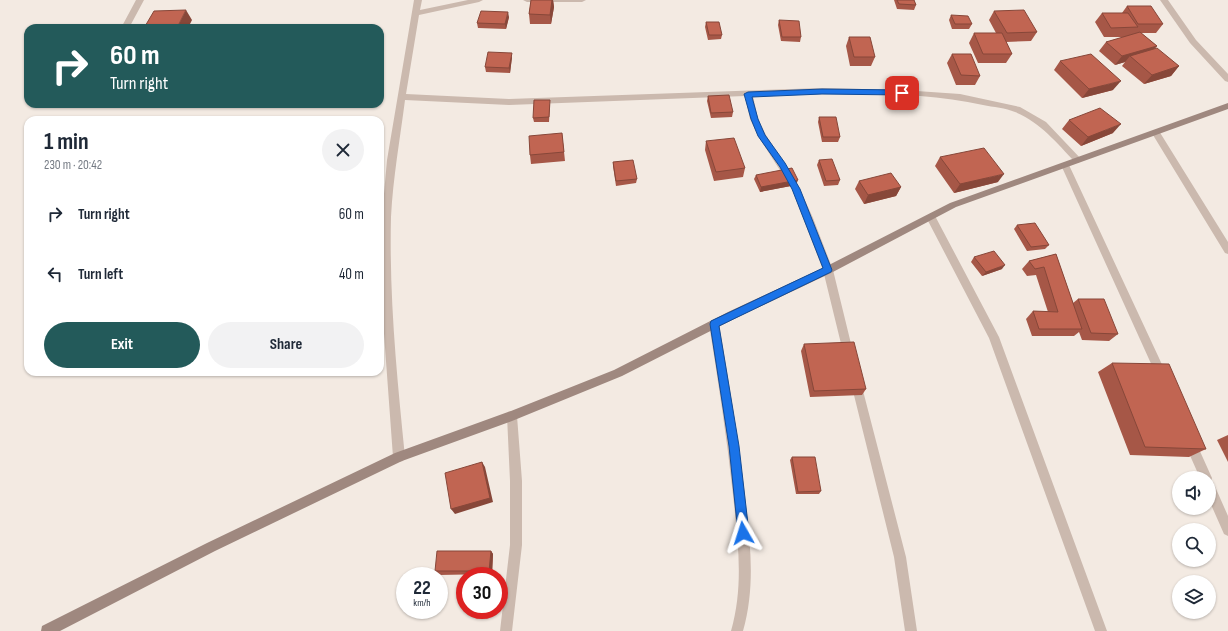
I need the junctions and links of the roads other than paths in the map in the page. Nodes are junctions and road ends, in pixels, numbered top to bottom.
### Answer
1 (140, 0) edge
2 (418, 0) edge
3 (479, 0) edge
4 (526, 0) edge
5 (582, 0) edge
6 (1164, 0) edge
7 (416, 13) junction
8 (127, 24) edge
9 (1228, 79) edge
10 (748, 94) junction
11 (402, 97) junction
12 (1228, 106) edge
13 (1156, 133) junction
14 (1078, 160) junction
15 (1065, 165) junction
16 (931, 217) junction
17 (1228, 250) edge
18 (828, 270) junction
19 (714, 324) junction
20 (1167, 388) edge
21 (512, 416) junction
22 (1186, 432) edge
23 (399, 457) junction
24 (1203, 471) edge
25 (1216, 502) edge
26 (1228, 530) edge
27 (47, 631) edge
28 (506, 631) edge
29 (737, 631) edge
30 (911, 631) edge
31 (1101, 631) edge

1 - 8 street
2 - 7 street
3 - 7 street
4 - 5 street
6 - 9 street
7 - 11 street
10 - 11 street
10 - 14 street
10 - 18 street
11 - 23 street
12 - 13 street
13 - 14 street
13 - 17 street
14 - 15 street
15 - 16 street
15 - 20 street
16 - 18 street
16 - 31 street
18 - 19 street
18 - 30 street
19 - 21 street
19 - 29 street
21 - 23 street
21 - 28 street
22 - 24 street
23 - 27 street
25 - 26 street

